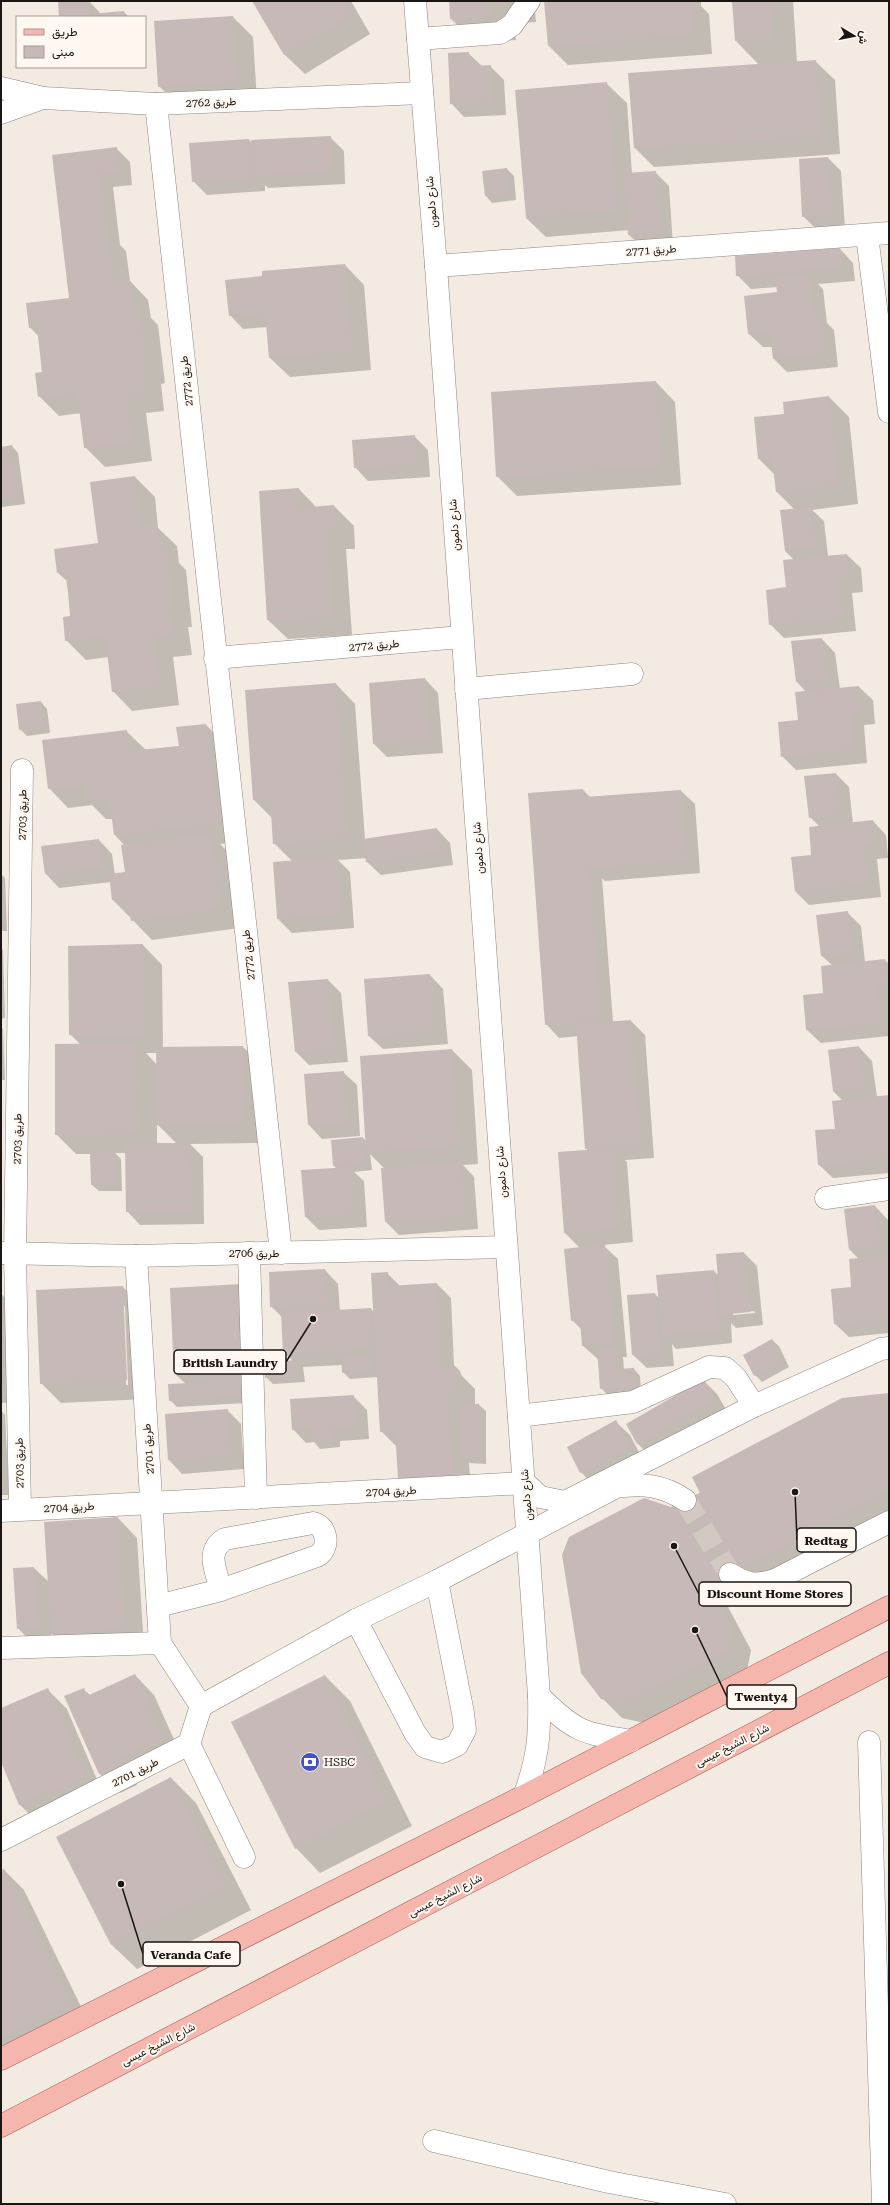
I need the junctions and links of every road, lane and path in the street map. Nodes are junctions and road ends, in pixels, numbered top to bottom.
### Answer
1 (415, 1) edge
2 (529, 1) edge
3 (418, 39) junction
4 (1, 88) edge
5 (422, 93) junction
6 (43, 98) junction
7 (156, 104) junction
8 (1, 113) edge
9 (889, 233) edge
10 (867, 234) junction
11 (436, 266) junction
12 (889, 412) edge
13 (462, 638) junction
14 (215, 658) junction
15 (632, 674) dead end
16 (466, 689) junction
17 (22, 770) dead end
18 (889, 1189) edge
19 (826, 1198) dead end
20 (506, 1248) junction
21 (249, 1253) junction
22 (281, 1253) junction
23 (8, 1254) edge
24 (136, 1256) junction
25 (889, 1348) edge
26 (754, 1406) junction
27 (519, 1416) junction
28 (525, 1483) junction
29 (256, 1498) junction
30 (685, 1500) tunnel mouth
31 (152, 1503) junction
32 (10, 1510) edge
33 (889, 1522) edge
34 (529, 1534) junction
35 (730, 1574) tunnel mouth
36 (437, 1582) junction
37 (221, 1590) junction
38 (158, 1606) junction
39 (889, 1607) edge
40 (356, 1620) junction
41 (160, 1643) junction
42 (1, 1648) edge
43 (889, 1663) edge
44 (539, 1696) junction
45 (201, 1706) junction
46 (631, 1741) junction
47 (869, 1742) dead end
48 (189, 1744) junction
49 (524, 1796) junction
50 (1, 1840) edge
51 (244, 1857) dead end
52 (1, 2059) edge
53 (1, 2126) edge
54 (434, 2141) dead end
55 (725, 2204) edge
56 (883, 2204) edge

1 - 3 street, شارع دلمون
2 - 3 street
3 - 5 street, شارع دلمون
4 - 6 street, طريق 2762
5 - 7 street, طريق 2762
5 - 11 street, شارع دلمون
6 - 7 street, طريق 2762
6 - 8 street
7 - 14 street, طريق 2772
9 - 10 street, طريق 2771
10 - 11 street, طريق 2771
10 - 12 street
11 - 13 street, شارع دلمون
13 - 14 street, طريق 2772
13 - 16 street, شارع دلمون
14 - 22 street, طريق 2772
15 - 16 street
16 - 20 street, شارع دلمون
17 - 23 street, طريق 2703
18 - 19 street
20 - 22 street, طريق 2706
20 - 27 street, شارع دلمون
21 - 22 street, طريق 2706
21 - 24 street, طريق 2706
21 - 29 street
23 - 24 street, طريق 2706
23 - 32 street, طريق 2703
24 - 31 street, طريق 2701
25 - 26 street
26 - 27 street
26 - 28 street
27 - 28 street, شارع دلمون
28 - 29 street, طريق 2704
28 - 34 street, شارع دلمون
29 - 31 street, طريق 2704
30 - 34 street
31 - 32 street, طريق 2704
31 - 38 street, طريق 2701
33 - 35 street
34 - 36 street
34 - 44 street, شارع دلمون
36 - 40 street
36 - 40 street
37 - 37 street
37 - 38 street
38 - 41 street, طريق 2701
39 - 46 main road
40 - 45 street
41 - 42 street
41 - 45 street, طريق 2701
43 - 53 main road, شارع الشيخ عيسى
44 - 46 street
44 - 49 street, شارع دلمون
45 - 48 street
46 - 49 main road
47 - 56 street
48 - 50 street, طريق 2701
48 - 51 street
49 - 52 main road
54 - 55 street

